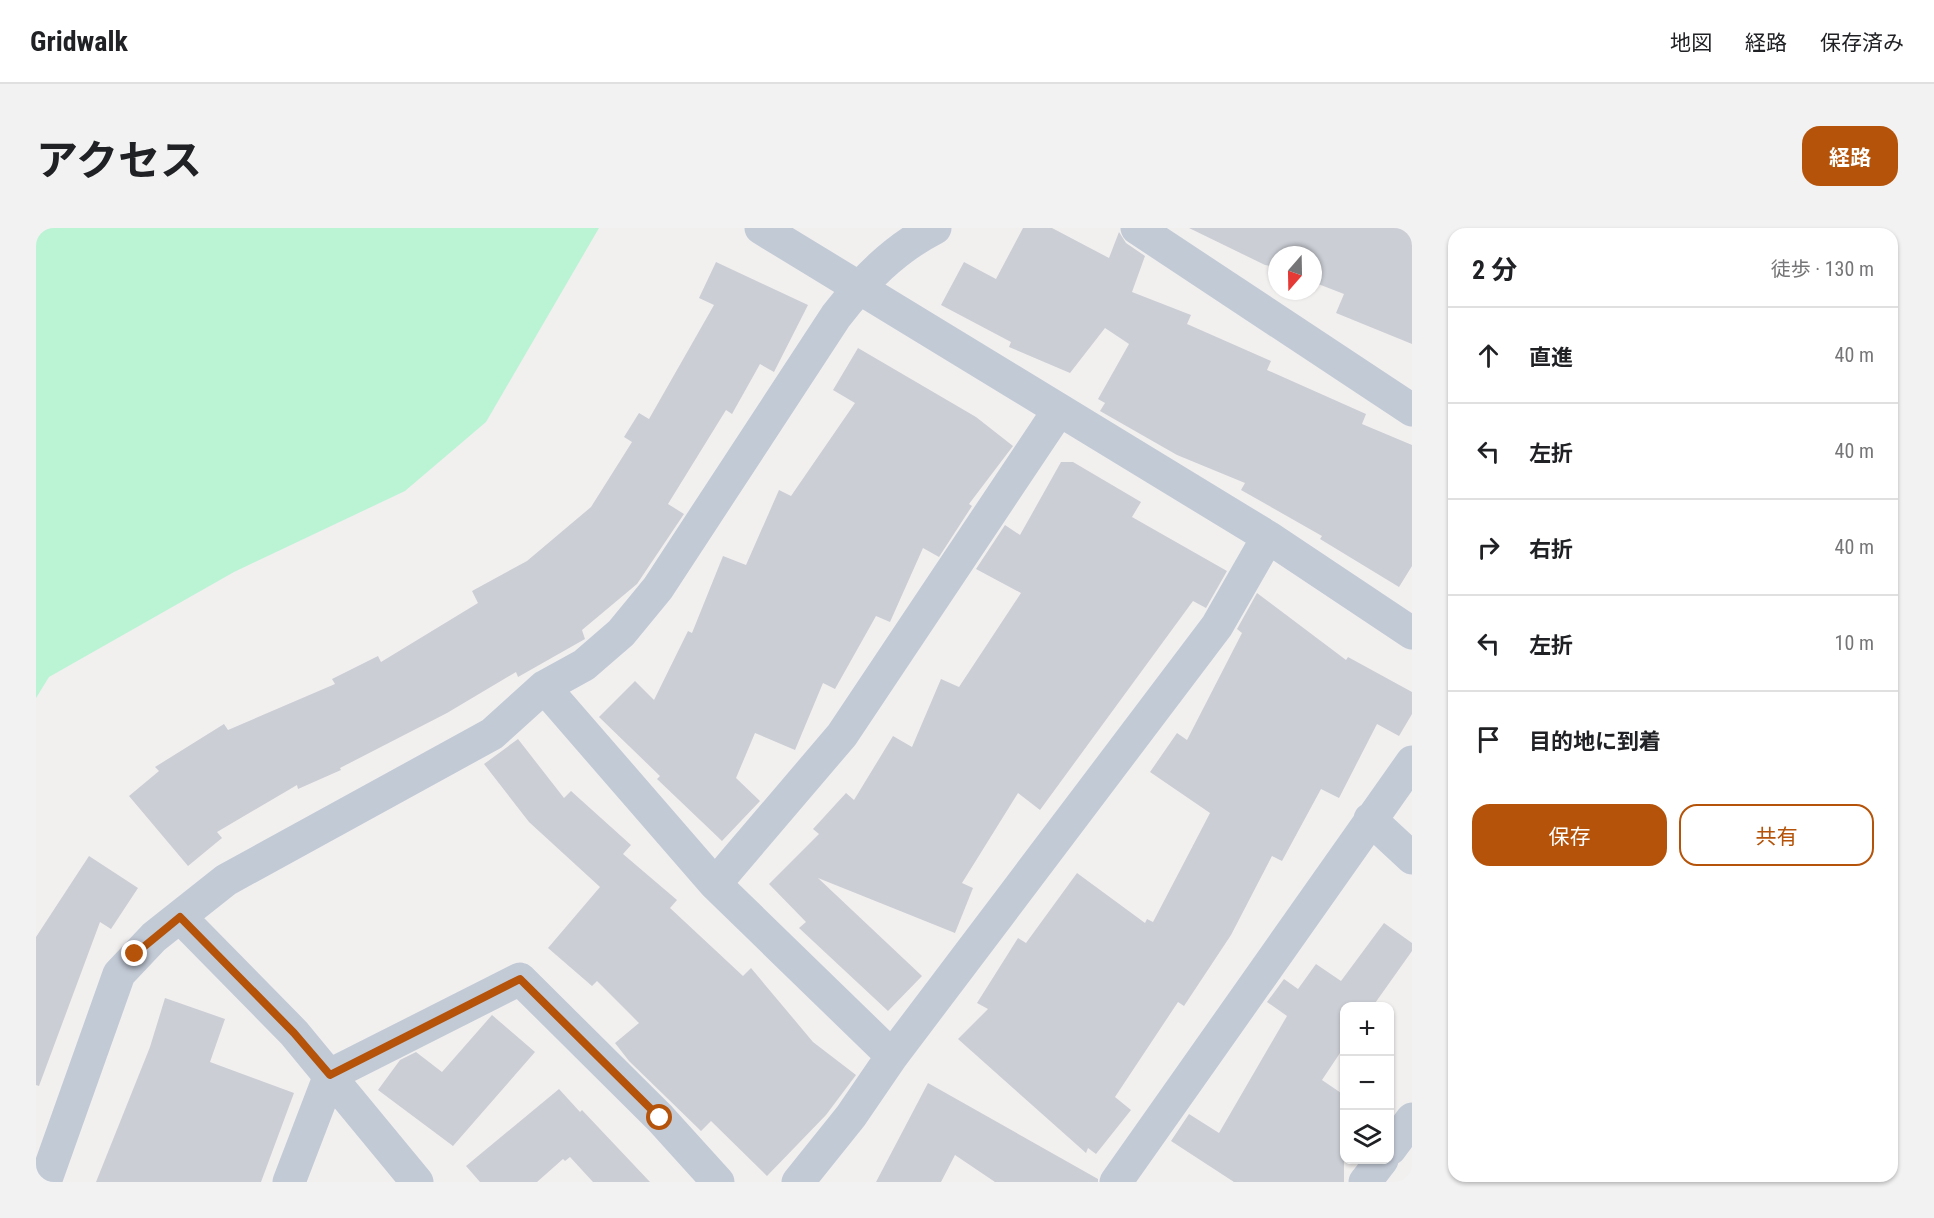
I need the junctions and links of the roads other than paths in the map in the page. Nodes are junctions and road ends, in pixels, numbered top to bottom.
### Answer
1 (761, 228) edge
2 (935, 228) edge
3 (1137, 228) edge
4 (858, 288) junction
5 (1059, 410) junction
6 (1412, 410) edge
7 (1268, 537) junction
8 (1412, 633) edge
9 (544, 687) junction
10 (1412, 762) edge
11 (1370, 819) junction
12 (1412, 858) edge
13 (716, 884) junction
14 (180, 917) junction
15 (892, 1056) junction
16 (330, 1075) junction
17 (1412, 1119) edge
18 (1394, 1142) edge
19 (1379, 1164) edge
20 (45, 1182) edge
21 (289, 1182) edge
22 (417, 1182) edge
23 (718, 1182) edge
24 (798, 1182) edge
25 (1116, 1182) edge
26 (1365, 1182) edge

1 - 4 street
2 - 4 street
3 - 6 street
4 - 5 street
4 - 9 street
5 - 7 street
5 - 13 street
7 - 8 street
7 - 15 street
9 - 13 street
9 - 14 street
10 - 11 street
11 - 12 street
11 - 25 street
13 - 15 street
14 - 16 street
14 - 20 street
15 - 24 street
16 - 21 street
16 - 22 street
16 - 23 street
17 - 18 street
19 - 26 street

